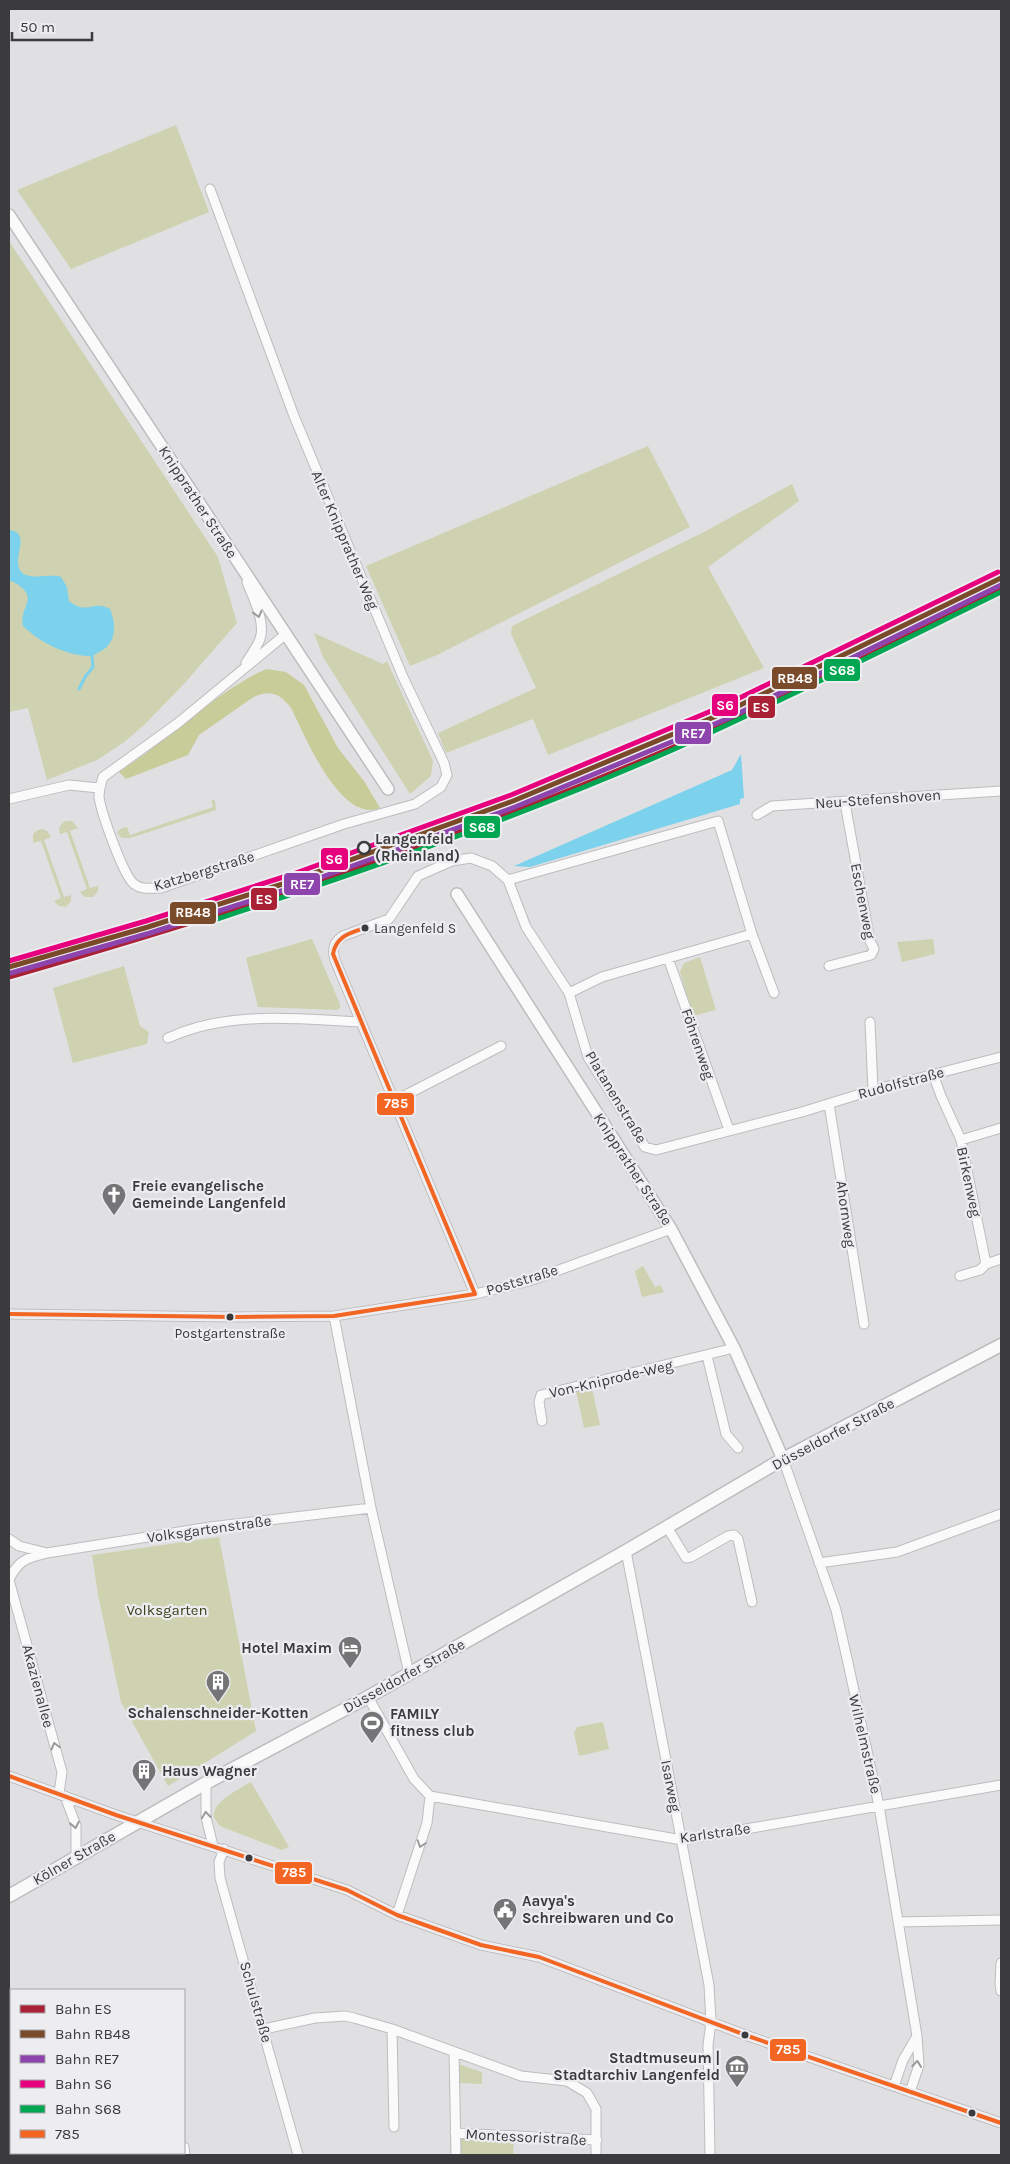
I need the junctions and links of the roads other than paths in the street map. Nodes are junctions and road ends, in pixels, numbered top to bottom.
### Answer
1 (210, 189) dead end
2 (9, 215) edge
3 (242, 568) junction
4 (286, 634) junction
5 (242, 670) junction
6 (100, 788) junction
7 (388, 789) dead end
8 (1001, 791) edge
9 (9, 799) edge
10 (845, 802) junction
11 (757, 815) dead end
12 (344, 824) joint
13 (508, 880) junction
14 (457, 894) dead end
15 (752, 934) junction
16 (668, 958) junction
17 (829, 966) dead end
18 (569, 993) junction
19 (774, 993) dead end
20 (361, 1022) junction
21 (870, 1022) dead end
22 (168, 1038) dead end
23 (500, 1046) dead end
24 (1001, 1057) edge
25 (933, 1074) junction
26 (873, 1090) junction
27 (394, 1101) junction
28 (828, 1104) junction
29 (802, 1112) joint
30 (1001, 1128) edge
31 (729, 1130) junction
32 (961, 1140) junction
33 (671, 1229) junction
34 (1001, 1259) edge
35 (986, 1264) junction
36 (960, 1276) dead end
37 (475, 1294) junction
38 (9, 1314) edge
39 (334, 1316) junction
40 (864, 1324) dead end
41 (1001, 1345) edge
42 (734, 1348) junction
43 (707, 1356) junction
44 (542, 1421) dead end
45 (738, 1448) dead end
46 (783, 1459) junction
47 (371, 1508) junction
48 (1001, 1514) edge
49 (667, 1527) junction
50 (9, 1539) edge
51 (626, 1551) junction
52 (48, 1553) junction
53 (819, 1562) junction
54 (9, 1580) edge
55 (752, 1602) dead end
56 (409, 1673) junction
57 (368, 1697) junction
58 (9, 1776) edge
59 (206, 1783) junction
60 (1001, 1785) edge
61 (62, 1795) junction
62 (430, 1796) junction
63 (879, 1806) junction
64 (139, 1821) junction
65 (682, 1840) junction
66 (213, 1846) junction
67 (224, 1849) junction
68 (76, 1857) junction
69 (9, 1896) edge
70 (397, 1915) junction
71 (1001, 1920) edge
72 (899, 1922) junction
73 (1001, 1963) edge
74 (1001, 1991) edge
75 (711, 2022) junction
76 (264, 2029) junction
77 (392, 2029) junction
78 (917, 2036) junction
79 (454, 2052) junction
80 (894, 2086) junction
81 (910, 2092) junction
82 (1001, 2123) edge
83 (394, 2127) dead end
84 (455, 2133) junction
85 (597, 2140) junction
86 (298, 2155) edge
87 (456, 2155) edge
88 (596, 2155) edge
89 (710, 2155) edge

1 - 12 street, Alter Knipprather Weg
2 - 3 main road, Knipprather Straße
3 - 4 main road, Knipprather Straße
3 -> 5 street
4 - 5 street
4 - 7 main road, Knipprather Straße
5 - 6 street
6 - 9 street
6 - 12 street, Katzbergstraße
8 - 10 street, Neu-Stefenshoven
10 - 11 street, Neu-Stefenshoven
10 - 17 street, Eschenweg
13 - 15 street
13 - 18 street, Platanenstraße
13 - 20 street
14 - 33 main road, Knipprather Straße
15 - 16 street
15 - 19 street
16 - 18 street
16 - 31 street, Föhrenweg
18 - 31 street, Platanenstraße
20 - 22 street
20 - 27 street
21 - 26 street
23 - 27 street
24 - 25 street, Rudolfstraße
25 - 26 street, Rudolfstraße
25 - 32 street, Birkenweg
26 - 28 street, Rudolfstraße
27 - 37 street
28 - 29 street, Rudolfstraße
28 - 40 street, Ahornweg
29 - 31 street, Platanenstraße
30 - 32 street
32 - 35 street, Birkenweg
33 - 37 street, Poststraße
33 - 42 main road, Knipprather Straße
34 - 35 street
35 - 36 street
37 - 39 street, Poststraße
38 - 39 street, Poststraße
39 - 47 street
41 - 46 main road, Düsseldorfer Straße
42 - 43 street, Von-Kniprode-Weg
42 - 46 main road, Knipprather Straße
43 - 44 street, Von-Kniprode-Weg
43 - 45 street
46 - 49 main road, Düsseldorfer Straße
46 - 53 street, Wilhelmstraße
47 - 52 street, Volksgartenstraße
47 - 56 street
48 - 53 street
49 - 51 main road, Düsseldorfer Straße
49 - 55 street
50 - 52 street, Volksgartenstraße
51 - 56 main road, Düsseldorfer Straße
51 - 65 street, Isarweg
52 - 54 street, Volksgartenstraße
53 - 63 street, Wilhelmstraße
61 -> 54 street, Akazienallee
56 - 57 main road, Düsseldorfer Straße
57 - 59 main road, Düsseldorfer Straße
57 - 62 street
58 - 61 street
59 - 64 main road, Düsseldorfer Straße
66 -> 59 street
60 - 63 street, Karlstraße
61 - 64 street
61 -> 68 street
62 - 65 street, Karlstraße
62 -> 70 street
63 - 65 street, Karlstraße
63 - 72 street, Wilhelmstraße
64 - 66 street
64 - 68 main road, Kölner Straße
65 - 75 street, Isarweg
66 - 67 street
67 - 70 street
67 - 76 street, Schulstraße
68 - 69 main road, Kölner Straße
70 - 75 street
71 - 72 street
72 - 78 street, Wilhelmstraße
73 - 74 street
75 - 80 street
75 - 89 street, Isarweg
76 - 77 street, Montessoristraße
76 - 86 street, Schulstraße
77 - 79 street, Montessoristraße
77 - 83 street
78 - 80 street
81 -> 78 street, Wilhelmstraße
79 - 84 street, Montessoristraße
79 - 85 street, Montessoristraße
80 - 81 street
81 - 82 street
84 - 85 street, Montessoristraße
84 - 87 street, Montessoristraße
85 - 88 street, Montessoristraße

